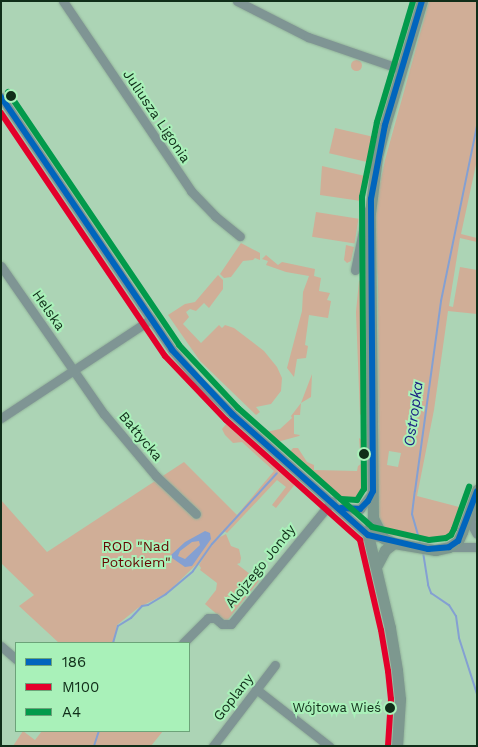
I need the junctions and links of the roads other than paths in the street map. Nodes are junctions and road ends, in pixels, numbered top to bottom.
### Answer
1 (63, 1) edge
2 (237, 1) edge
3 (422, 1) edge
4 (401, 69) junction
5 (1, 97) edge
6 (371, 199) junction
7 (240, 236) dead end
8 (3, 268) edge
9 (355, 270) dead end
10 (151, 319) junction
11 (73, 370) junction
12 (1, 418) edge
13 (477, 490) edge
14 (373, 492) junction
15 (332, 501) junction
16 (340, 508) junction
17 (196, 514) dead end
18 (472, 517) edge
19 (373, 518) junction
20 (477, 534) edge
21 (368, 535) junction
22 (383, 538) junction
23 (394, 543) junction
24 (449, 547) junction
25 (477, 547) edge
26 (376, 567) junction
27 (184, 642) edge
28 (1, 646) edge
29 (15, 658) edge
30 (275, 665) dead end
31 (256, 689) junction
32 (212, 746) edge
33 (329, 746) edge
34 (398, 746) edge

1 - 7 street, Juliusza Ligonia
2 - 4 street
3 - 4 main road
4 - 6 main road
5 - 10 street
6 - 9 street
6 - 14 main road
8 - 11 street, Helska
10 - 11 street
10 - 15 street
11 - 12 street
11 - 17 street, Bałtycka
13 - 18 main road
14 - 16 street
14 - 19 main road
15 - 16 street
15 - 27 street, Alojzego Jondy
16 - 21 street
18 - 20 street
18 - 24 main road
19 - 21 main road
19 - 22 main road
21 - 22 street
21 - 26 main road
22 - 23 main road
23 - 24 main road
23 - 26 main road
24 - 25 street
26 - 34 main road
28 - 29 street
30 - 31 street, Goplany
31 - 32 street, Goplany
31 - 33 street

